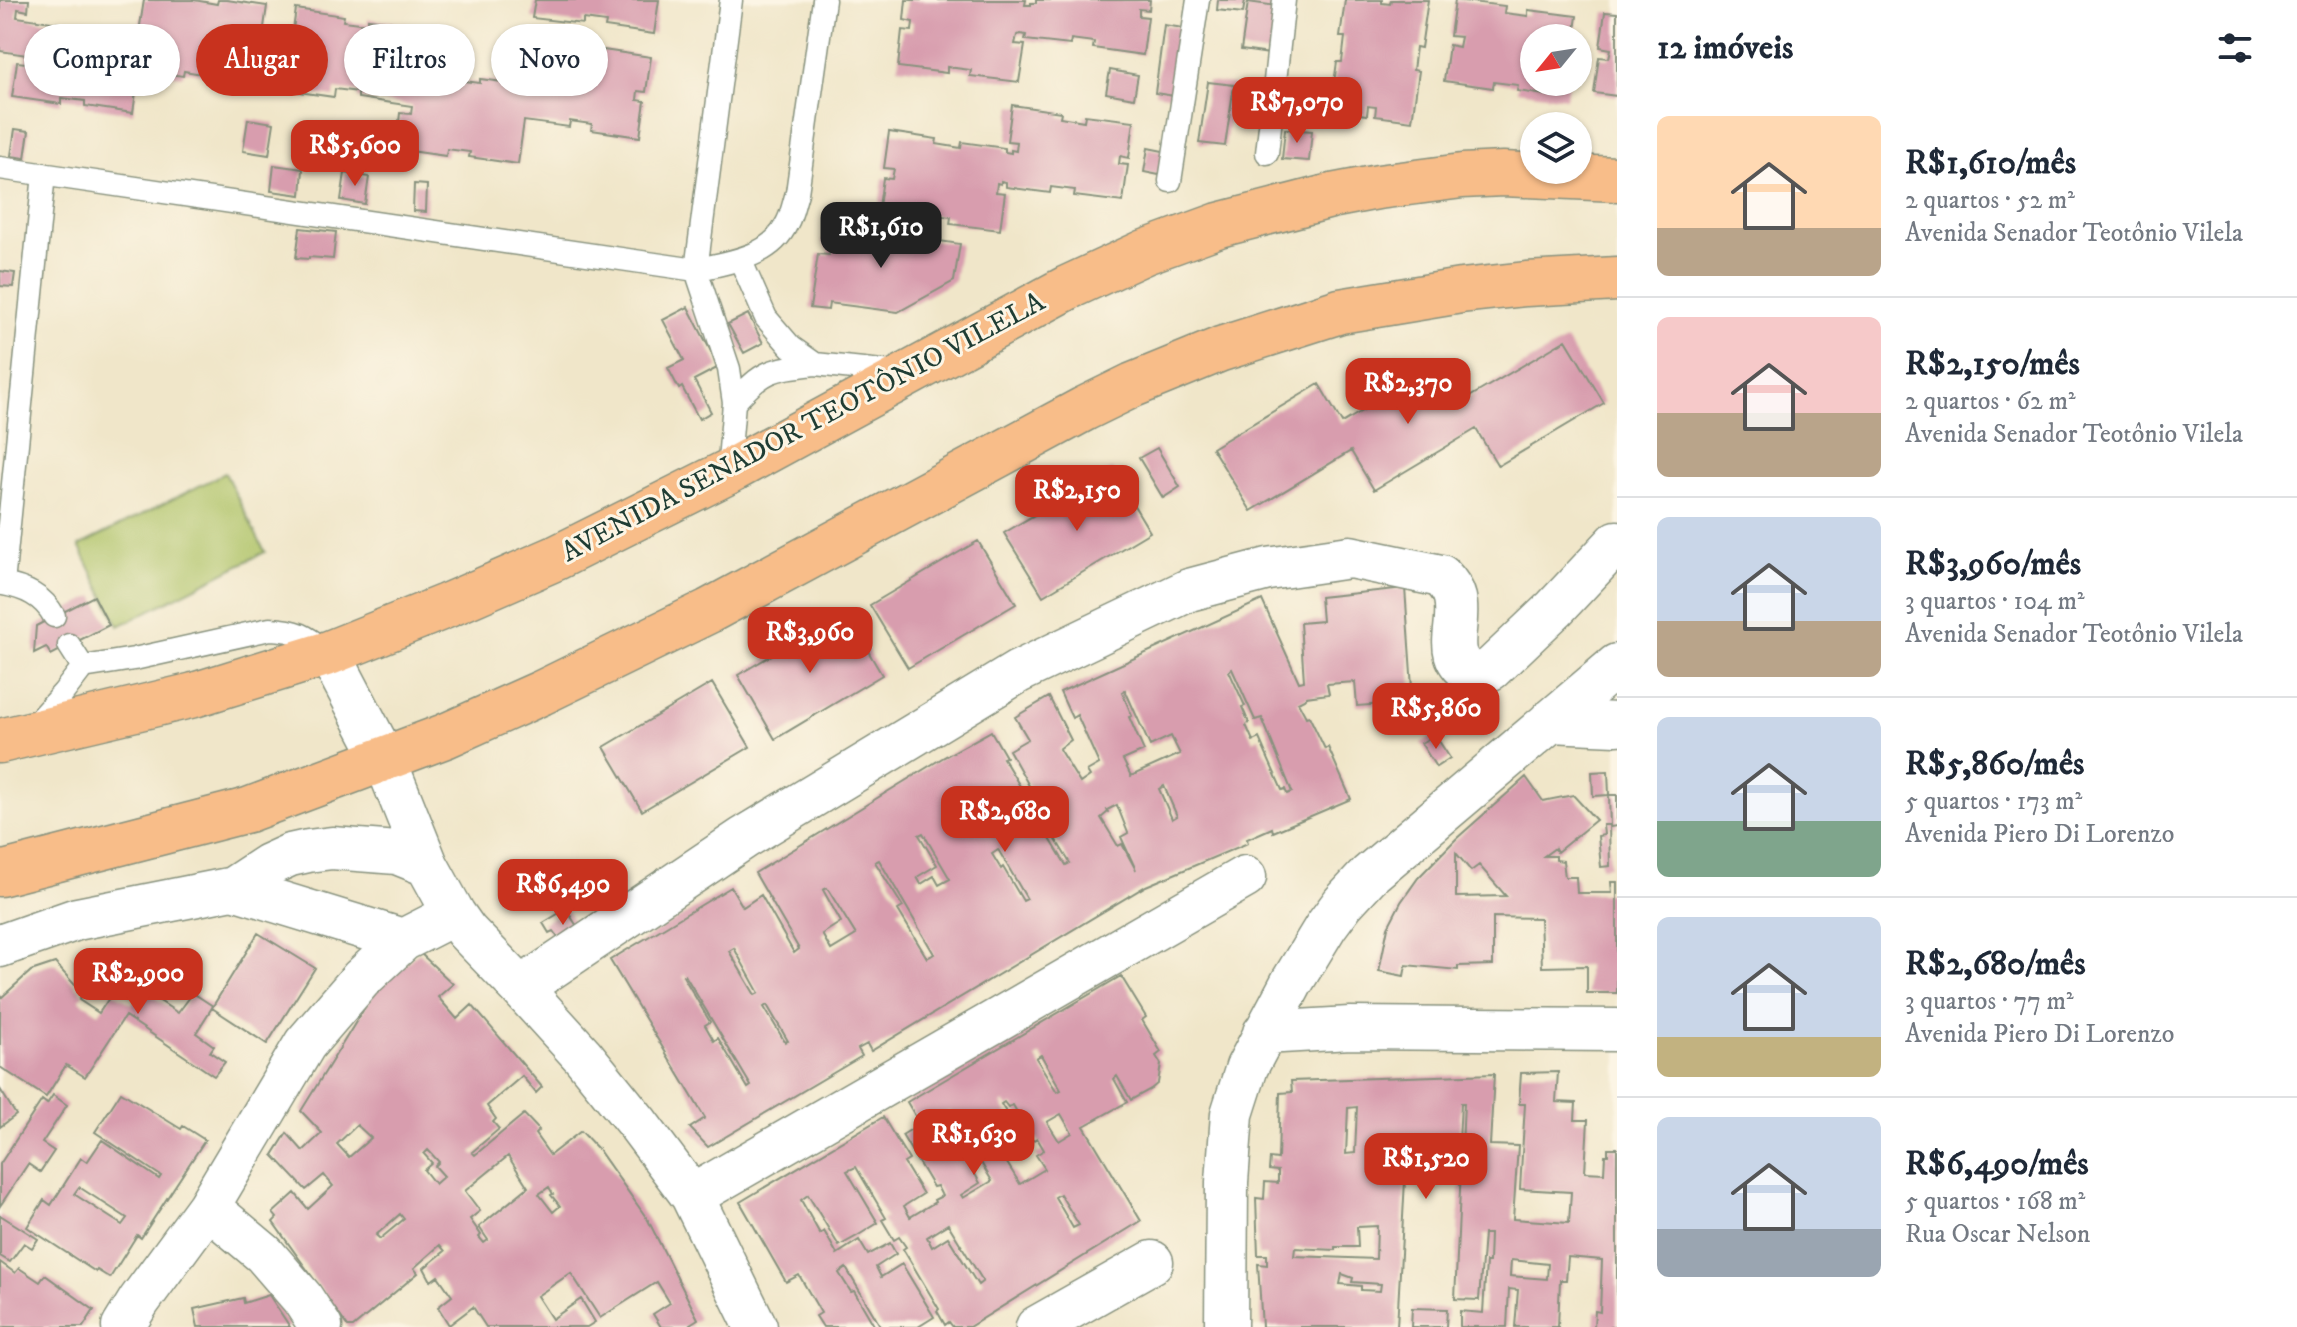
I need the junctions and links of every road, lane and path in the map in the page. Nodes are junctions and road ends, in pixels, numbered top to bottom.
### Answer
1 (731, 0) edge
2 (824, 0) edge
3 (1198, 0) edge
4 (1284, 0) edge
5 (1267, 153) dead end
6 (0, 168) edge
7 (44, 174) junction
8 (1617, 179) edge
9 (1170, 181) dead end
10 (740, 259) junction
11 (696, 270) junction
12 (1617, 279) edge
13 (815, 364) junction
14 (910, 374) junction
15 (734, 403) junction
16 (728, 472) junction
17 (1617, 542) edge
18 (1, 583) edge
19 (54, 616) dead end
20 (69, 645) dead end
21 (329, 653) junction
22 (1617, 665) edge
23 (83, 667) junction
24 (1550, 721) junction
25 (1617, 724) edge
26 (12, 738) edge
27 (385, 760) junction
28 (427, 865) junction
29 (0, 874) edge
30 (1245, 877) dead end
31 (233, 888) junction
32 (454, 914) junction
33 (403, 940) junction
34 (0, 946) edge
35 (521, 988) junction
36 (1617, 1030) edge
37 (1264, 1033) junction
38 (692, 1196) junction
39 (208, 1207) junction
40 (1152, 1262) dead end
41 (123, 1327) edge
42 (321, 1327) edge
43 (756, 1327) edge
44 (1037, 1327) edge
45 (1226, 1327) edge

1 - 11 lane
2 - 10 lane
3 - 9 lane
4 - 5 lane
6 - 7 lane
7 - 11 lane
7 - 18 lane
8 - 14 main road, AVENIDA SENADOR TEOTÔNIO VILELA
10 - 11 lane
10 - 13 lane
11 - 15 lane
12 - 27 main road
13 - 14 lane
13 - 15 lane
14 - 16 main road, AVENIDA SENADOR TEOTÔNIO VILELA
15 - 16 lane
16 - 21 main road, AVENIDA SENADOR TEOTÔNIO VILELA
17 - 35 street
18 - 19 lane
20 - 23 lane
21 - 23 lane
21 - 26 main road, AVENIDA SENADOR TEOTÔNIO VILELA
21 - 27 street
22 - 24 street
23 - 26 lane
24 - 25 street
24 - 37 street
27 - 28 street
27 - 29 main road
28 - 31 street
28 - 32 street
30 - 38 street
31 - 33 street
31 - 34 street
32 - 33 street
32 - 35 street
33 - 39 street
35 - 38 street
36 - 37 street
37 - 45 street
38 - 43 street
39 - 41 street
39 - 42 street
40 - 44 street

